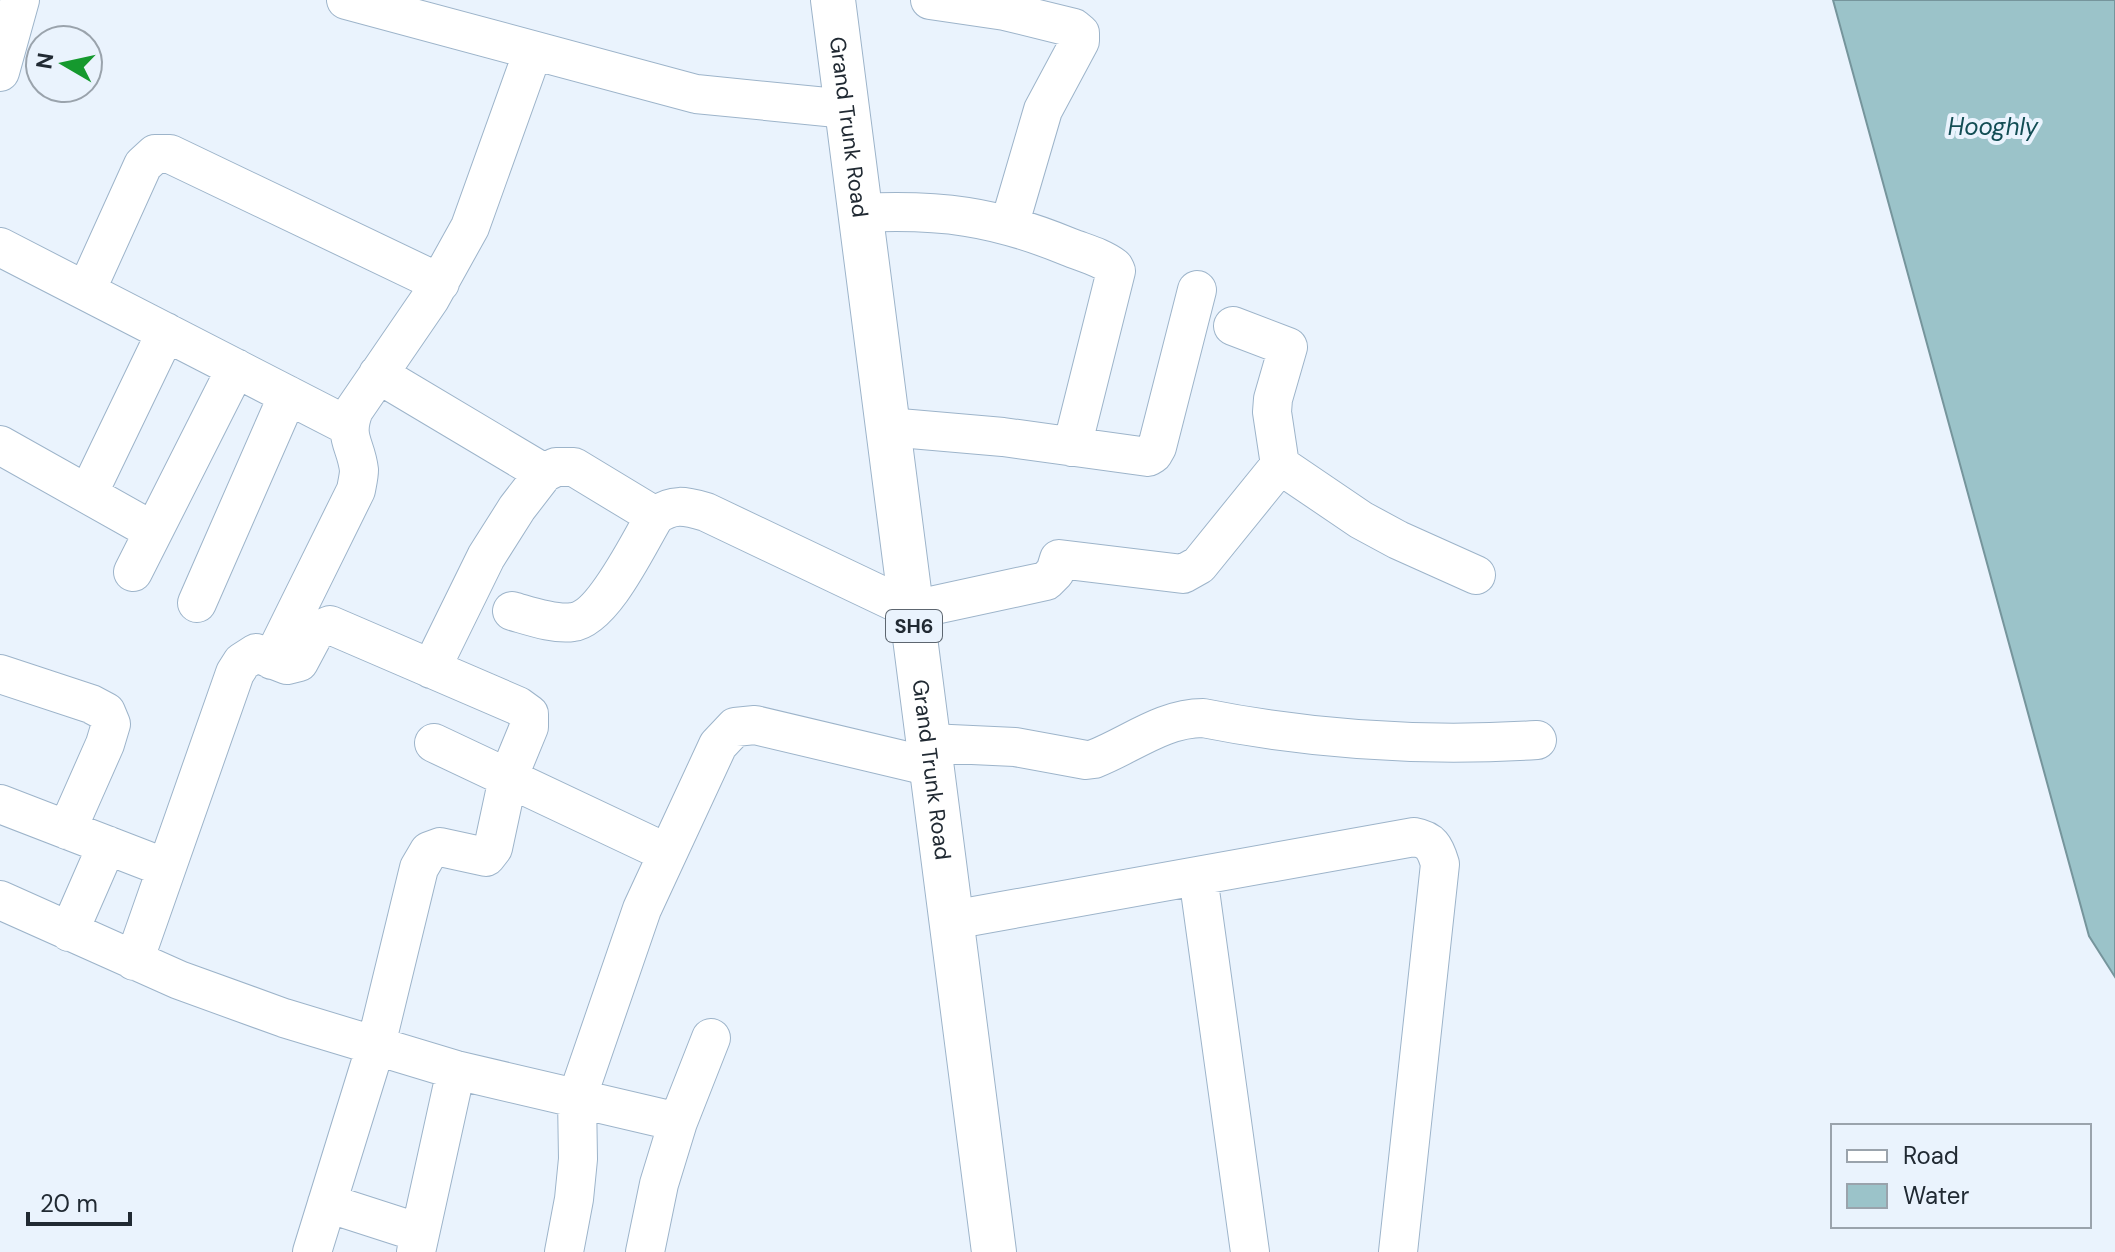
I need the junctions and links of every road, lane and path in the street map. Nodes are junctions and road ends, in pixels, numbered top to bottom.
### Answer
1 (20, 0) edge
2 (346, 0) edge
3 (833, 0) edge
4 (930, 0) edge
5 (533, 51) junction
6 (0, 72) edge
7 (847, 109) junction
8 (860, 213) junction
9 (1009, 226) junction
10 (0, 247) edge
11 (440, 283) junction
12 (1197, 290) dead end
13 (86, 291) junction
14 (1233, 326) dead end
15 (166, 332) junction
16 (236, 368) junction
17 (378, 374) junction
18 (288, 395) junction
19 (348, 426) junction
20 (888, 427) junction
21 (0, 445) edge
22 (1072, 447) junction
23 (1280, 465) junction
24 (544, 473) junction
25 (88, 494) junction
26 (655, 516) junction
27 (153, 531) junction
28 (133, 572) dead end
29 (1476, 575) dead end
30 (197, 603) dead end
31 (912, 610) junction
32 (512, 611) dead end
33 (272, 660) junction
34 (431, 669) junction
35 (0, 674) edge
36 (1537, 740) dead end
37 (434, 743) dead end
38 (930, 755) junction
39 (508, 778) junction
40 (0, 804) edge
41 (67, 830) junction
42 (107, 845) junction
43 (667, 853) junction
44 (166, 868) junction
45 (1198, 876) junction
46 (0, 900) edge
47 (952, 920) junction
48 (69, 932) junction
49 (134, 961) junction
50 (711, 1038) dead end
51 (376, 1045) junction
52 (456, 1070) junction
53 (577, 1098) junction
54 (678, 1122) junction
55 (327, 1203) junction
56 (418, 1243) edge
57 (312, 1252) edge
58 (564, 1252) edge
59 (645, 1252) edge
60 (994, 1252) edge
61 (1250, 1252) edge
62 (1398, 1252) edge

1 - 6 street
2 - 5 street
3 - 7 main road, Grand Trunk Road / SH6
4 - 9 street
5 - 7 street
5 - 11 street
7 - 8 main road, Grand Trunk Road / SH6
8 - 9 street
8 - 20 main road, Grand Trunk Road / SH6
9 - 22 street
10 - 13 street
11 - 13 street
11 - 17 street
12 - 22 street
13 - 15 street
14 - 23 street
15 - 16 street
15 - 25 street
16 - 18 street
16 - 27 street
17 - 19 street
17 - 24 street
18 - 19 street
18 - 30 street
19 - 33 street
20 - 22 street
20 - 31 main road, Grand Trunk Road / SH6
21 - 25 street
23 - 29 street
23 - 31 street
24 - 26 street
24 - 34 street
25 - 27 street
26 - 31 street
26 - 32 street
27 - 28 street
31 - 38 main road, Grand Trunk Road / SH6
33 - 34 street
33 - 44 street
34 - 39 street
35 - 41 street
36 - 38 street
37 - 39 street
38 - 43 street
38 - 47 main road, Grand Trunk Road / SH6
39 - 43 street
39 - 51 street
40 - 41 street
41 - 42 street
42 - 44 street
42 - 48 street
43 - 53 street
44 - 49 street
45 - 47 street
45 - 61 street
45 - 62 street
46 - 48 street
47 - 60 main road, Grand Trunk Road / SH6
48 - 49 street
49 - 51 street
50 - 54 street
51 - 52 street
51 - 55 street
52 - 53 street
52 - 56 street
53 - 54 street
53 - 58 street
54 - 59 street
55 - 56 street
55 - 57 street

